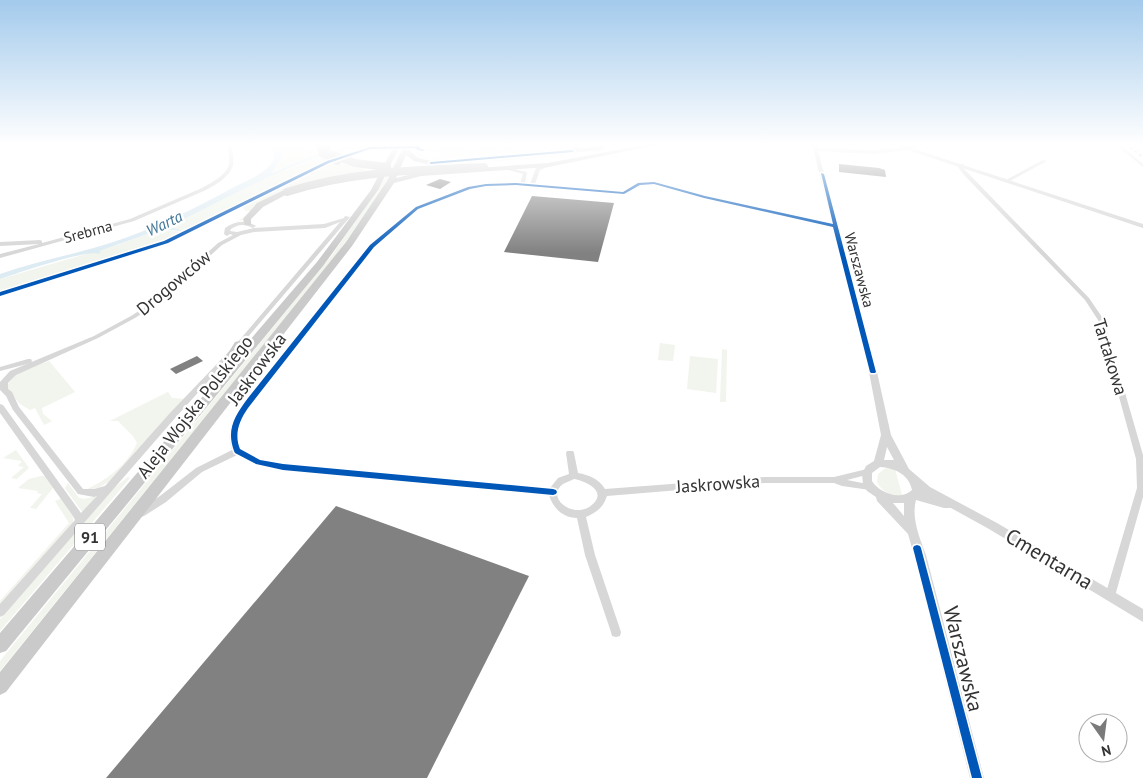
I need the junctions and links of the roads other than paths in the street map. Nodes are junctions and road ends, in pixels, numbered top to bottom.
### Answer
1 (217, 180) edge
2 (329, 180) edge
3 (379, 180) edge
4 (395, 180) edge
5 (523, 180) edge
6 (534, 180) edge
7 (823, 180) edge
8 (972, 180) edge
9 (1008, 180) edge
10 (391, 181) joint
11 (522, 185) junction
12 (532, 186) junction
13 (374, 190) junction
14 (347, 217) junction
15 (325, 226) junction
16 (834, 226) junction
17 (1143, 226) edge
18 (249, 227) junction
19 (228, 232) junction
20 (240, 234) junction
21 (332, 234) junction
22 (0, 244) edge
23 (46, 244) junction
24 (220, 244) junction
25 (0, 256) edge
26 (239, 344) junction
27 (73, 347) junction
28 (0, 370) edge
29 (4, 383) edge
30 (205, 402) junction
31 (0, 407) edge
32 (886, 436) junction
33 (237, 451) junction
34 (570, 453) dead end
35 (878, 462) junction
36 (906, 470) junction
37 (867, 472) junction
38 (574, 476) junction
39 (914, 479) junction
40 (834, 480) junction
41 (112, 486) junction
42 (871, 488) junction
43 (553, 492) junction
44 (602, 492) junction
45 (913, 497) junction
46 (953, 504) junction
47 (581, 514) junction
48 (131, 520) junction
49 (80, 521) junction
50 (911, 531) junction
51 (1110, 596) junction
52 (0, 612) edge
53 (1143, 616) edge
54 (616, 632) dead end
55 (0, 645) edge
56 (0, 686) edge
57 (977, 778) edge

1 - 23 street, Srebrna
2 - 18 main road, bridge
3 - 13 main road, Aleja Wojska Polskiego / 91
4 - 10 main road
5 - 11 street
6 - 12 street
7 - 16 street, Warszawska
8 - 51 street, Tartakowa
9 - 17 street
10 - 48 main road, Aleja Wojska Polskiego / 91
11 - 12 street, Jaskrowska
11 - 33 street, Jaskrowska
12 - 16 street, Jaskrowska
13 - 14 main road
13 - 30 main road, Aleja Wojska Polskiego / 91
14 - 15 street
14 - 21 street
15 - 18 street
15 - 21 street
16 - 32 street, Warszawska
18 - 19 street
18 - 20 street, Drogowców
19 - 20 street
19 - 24 street, Drogowców
20 - 24 street, Drogowców
21 - 26 street
22 - 23 street
23 - 25 street, Srebrna
24 - 27 street, Drogowców
26 - 30 main road
26 - 41 street
27 - 28 street, Drogowców
27 - 29 street, Drogowców
28 - 29 street
29 - 41 street
30 - 55 main road, Aleja Wojska Polskiego / 91
31 - 49 street
32 - 35 street, Warszawska
32 - 36 street, Warszawska
33 - 43 street
33 - 48 street
34 - 38 street
35 - 36 street
35 - 37 street
36 - 39 street
37 - 40 street
37 - 42 street
38 - 43 street
38 - 44 street
39 - 45 street
39 - 46 street, Cmentarna
40 - 42 street
40 - 44 street, Jaskrowska
41 - 49 street
42 - 45 street
42 - 50 street, Warszawska
43 - 47 street
44 - 47 street
45 - 46 street, Cmentarna
45 - 50 street, Warszawska
46 - 51 street, Cmentarna
47 - 54 street
48 - 56 main road, Aleja Wojska Polskiego / 91
49 - 52 street
50 - 57 street, Warszawska
51 - 53 street, Cmentarna

